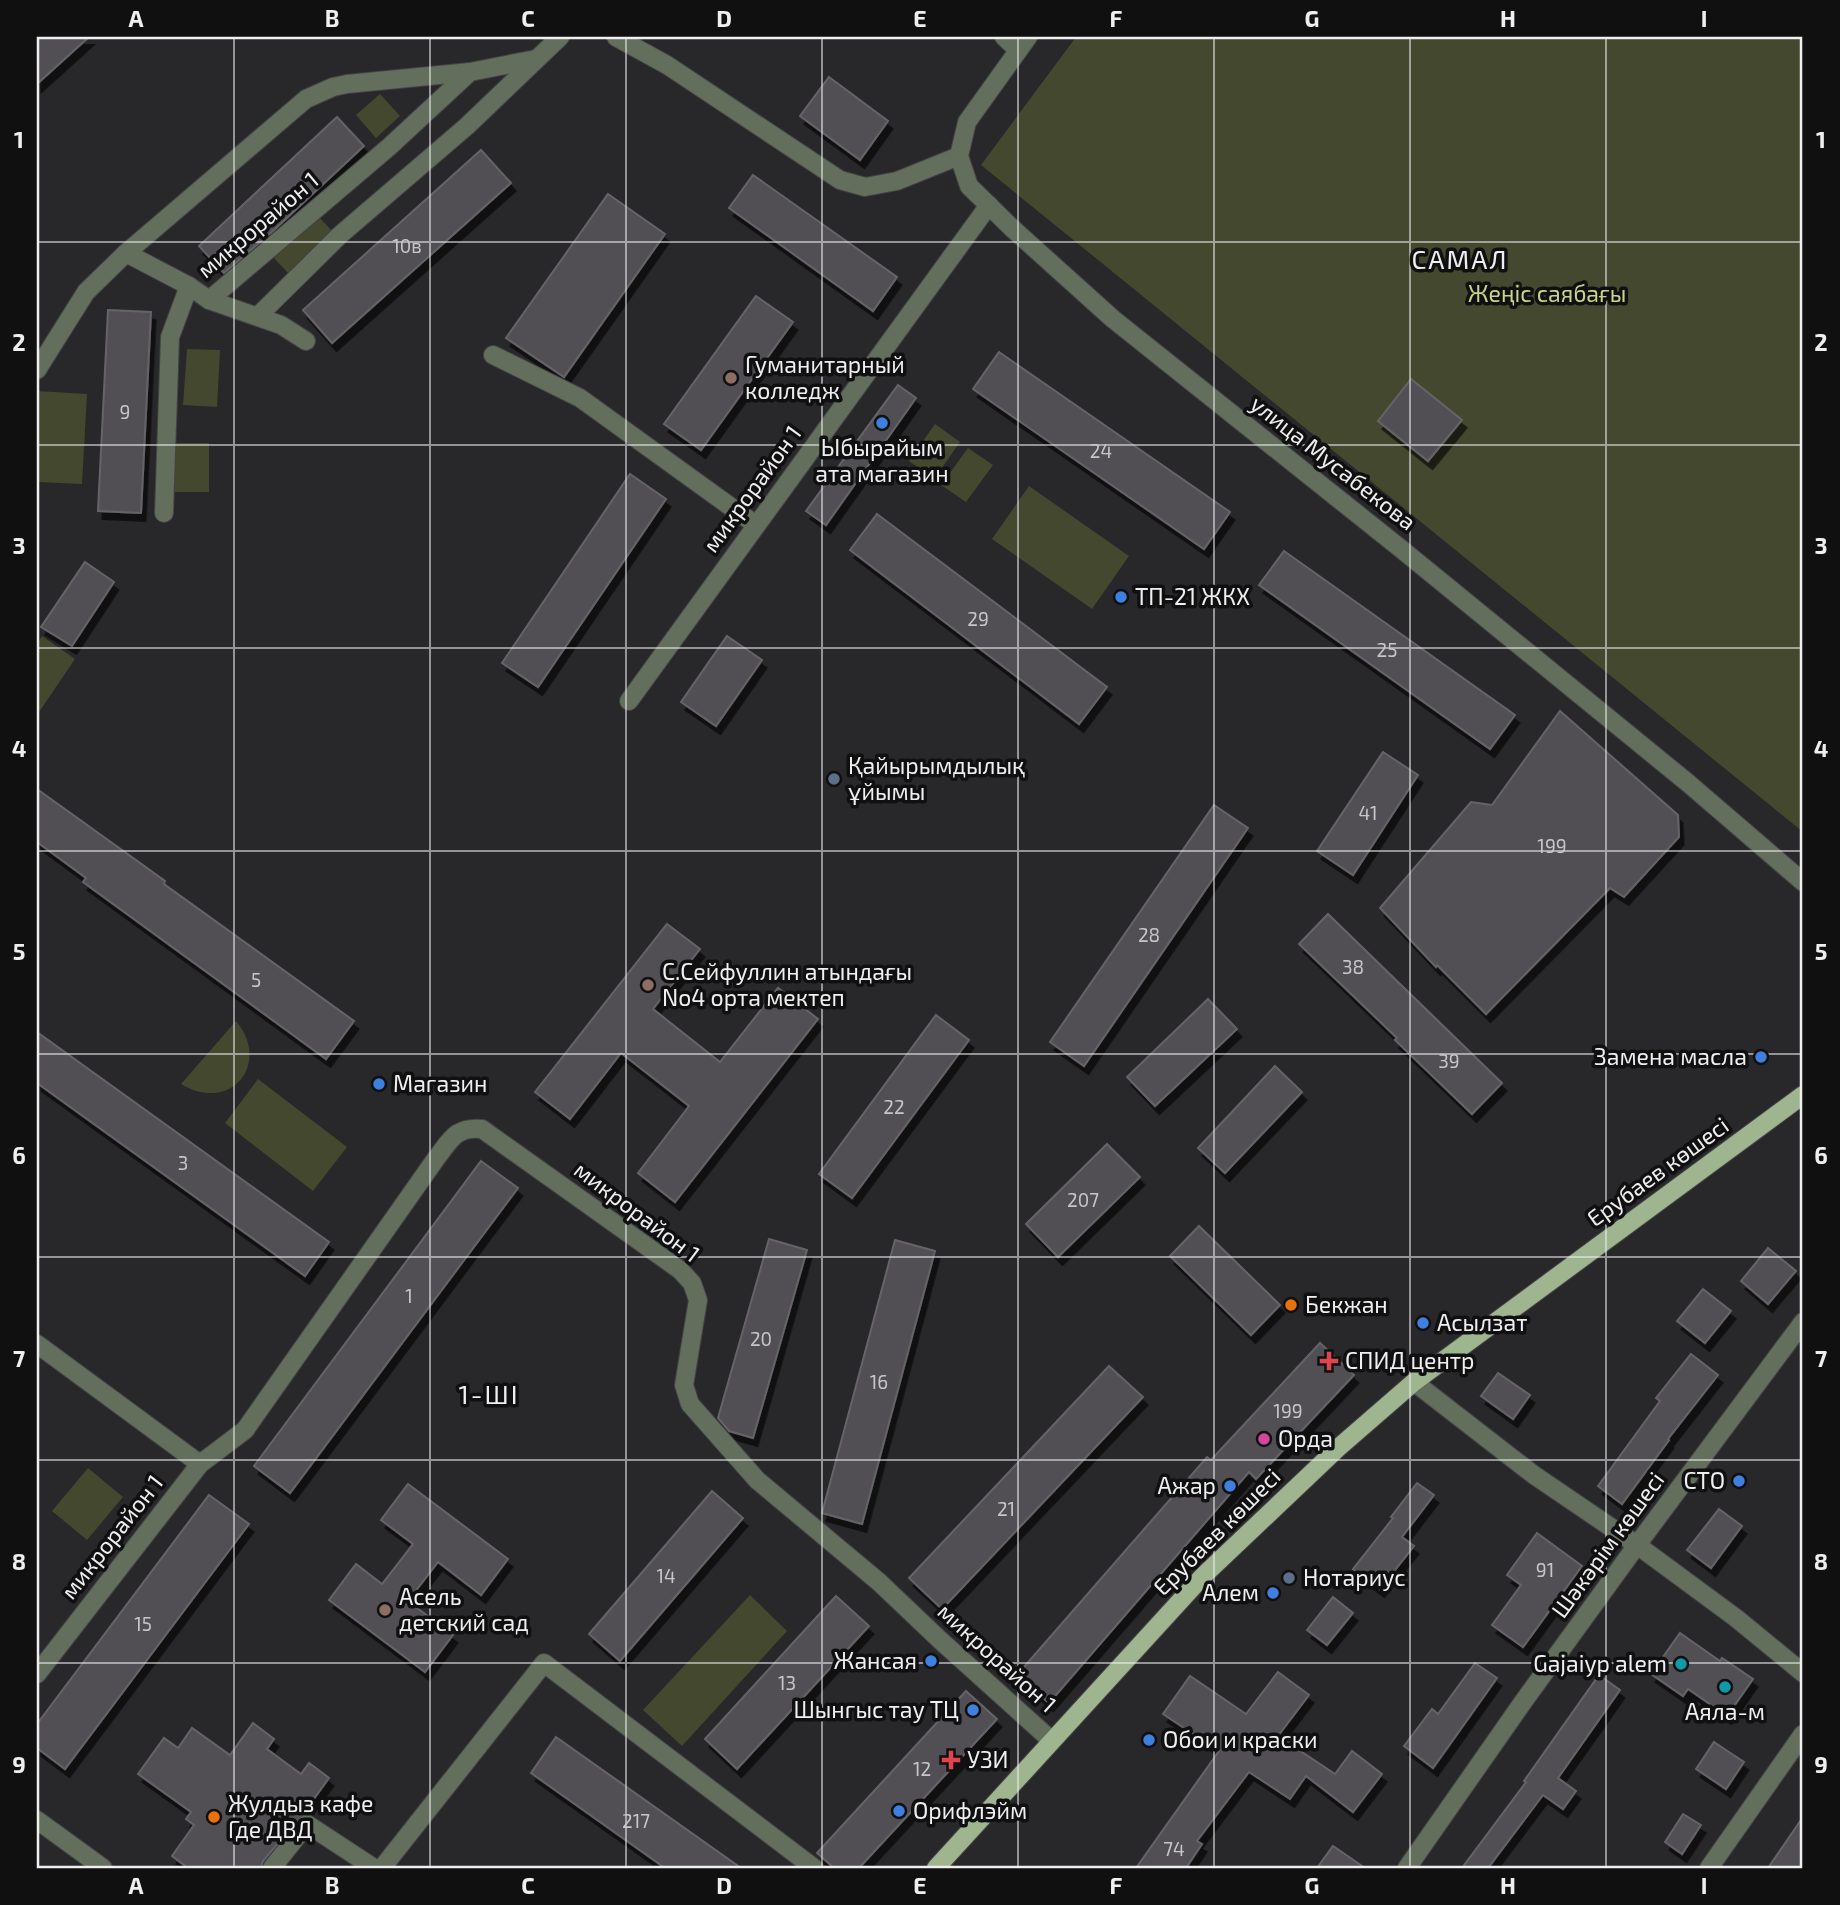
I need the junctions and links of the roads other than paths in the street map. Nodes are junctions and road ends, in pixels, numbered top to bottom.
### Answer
1 (560, 37) edge
2 (616, 37) edge
3 (1004, 37) edge
4 (1023, 43) edge
5 (536, 59) junction
6 (470, 72) junction
7 (959, 156) junction
8 (989, 205) junction
9 (126, 253) junction
10 (189, 286) junction
11 (209, 300) junction
12 (258, 316) junction
13 (64, 327) junction
14 (306, 341) dead end
15 (37, 345) edge
16 (493, 355) dead end
17 (37, 370) edge
18 (164, 513) dead end
19 (756, 525) junction
20 (629, 701) dead end
21 (1803, 882) edge
22 (1803, 1095) edge
23 (1803, 1322) edge
24 (37, 1344) edge
25 (1414, 1382) junction
26 (200, 1464) junction
27 (1637, 1545) junction
28 (1803, 1672) edge
29 (37, 1674) edge
30 (1803, 1734) edge
31 (1052, 1741) junction
32 (37, 1819) edge
33 (103, 1868) edge
34 (272, 1868) edge
35 (374, 1868) edge
36 (382, 1868) edge
37 (814, 1868) edge
38 (936, 1868) edge
39 (1407, 1868) edge
40 (1709, 1868) edge

1 - 5 street
2 - 7 street
3 - 4 street
4 - 7 street
5 - 6 street
5 - 12 street
6 - 9 street
6 - 11 street, микрорайон 1
7 - 8 street, улица Мусабекова
8 - 19 street, микрорайон 1
8 - 21 street, улица Мусабекова
9 - 10 street, микрорайон 1
9 - 13 street
10 - 11 street, микрорайон 1
10 - 18 street
11 - 12 street
12 - 14 street
13 - 15 street
13 - 17 street
16 - 19 street
19 - 20 street, микрорайон 1
22 - 25 main road, Ерубаев көшесі
23 - 27 street, Шәкәрім көшесі
24 - 26 street
25 - 27 street
25 - 31 main road, Ерубаев көшесі
26 - 29 street, микрорайон 1
26 - 31 street, микрорайон 1
27 - 28 street
27 - 39 street, Шәкәрім көшесі
30 - 40 street
31 - 38 main road, Ерубаев көшесі
32 - 33 street
34 - 35 street
36 - 37 street

